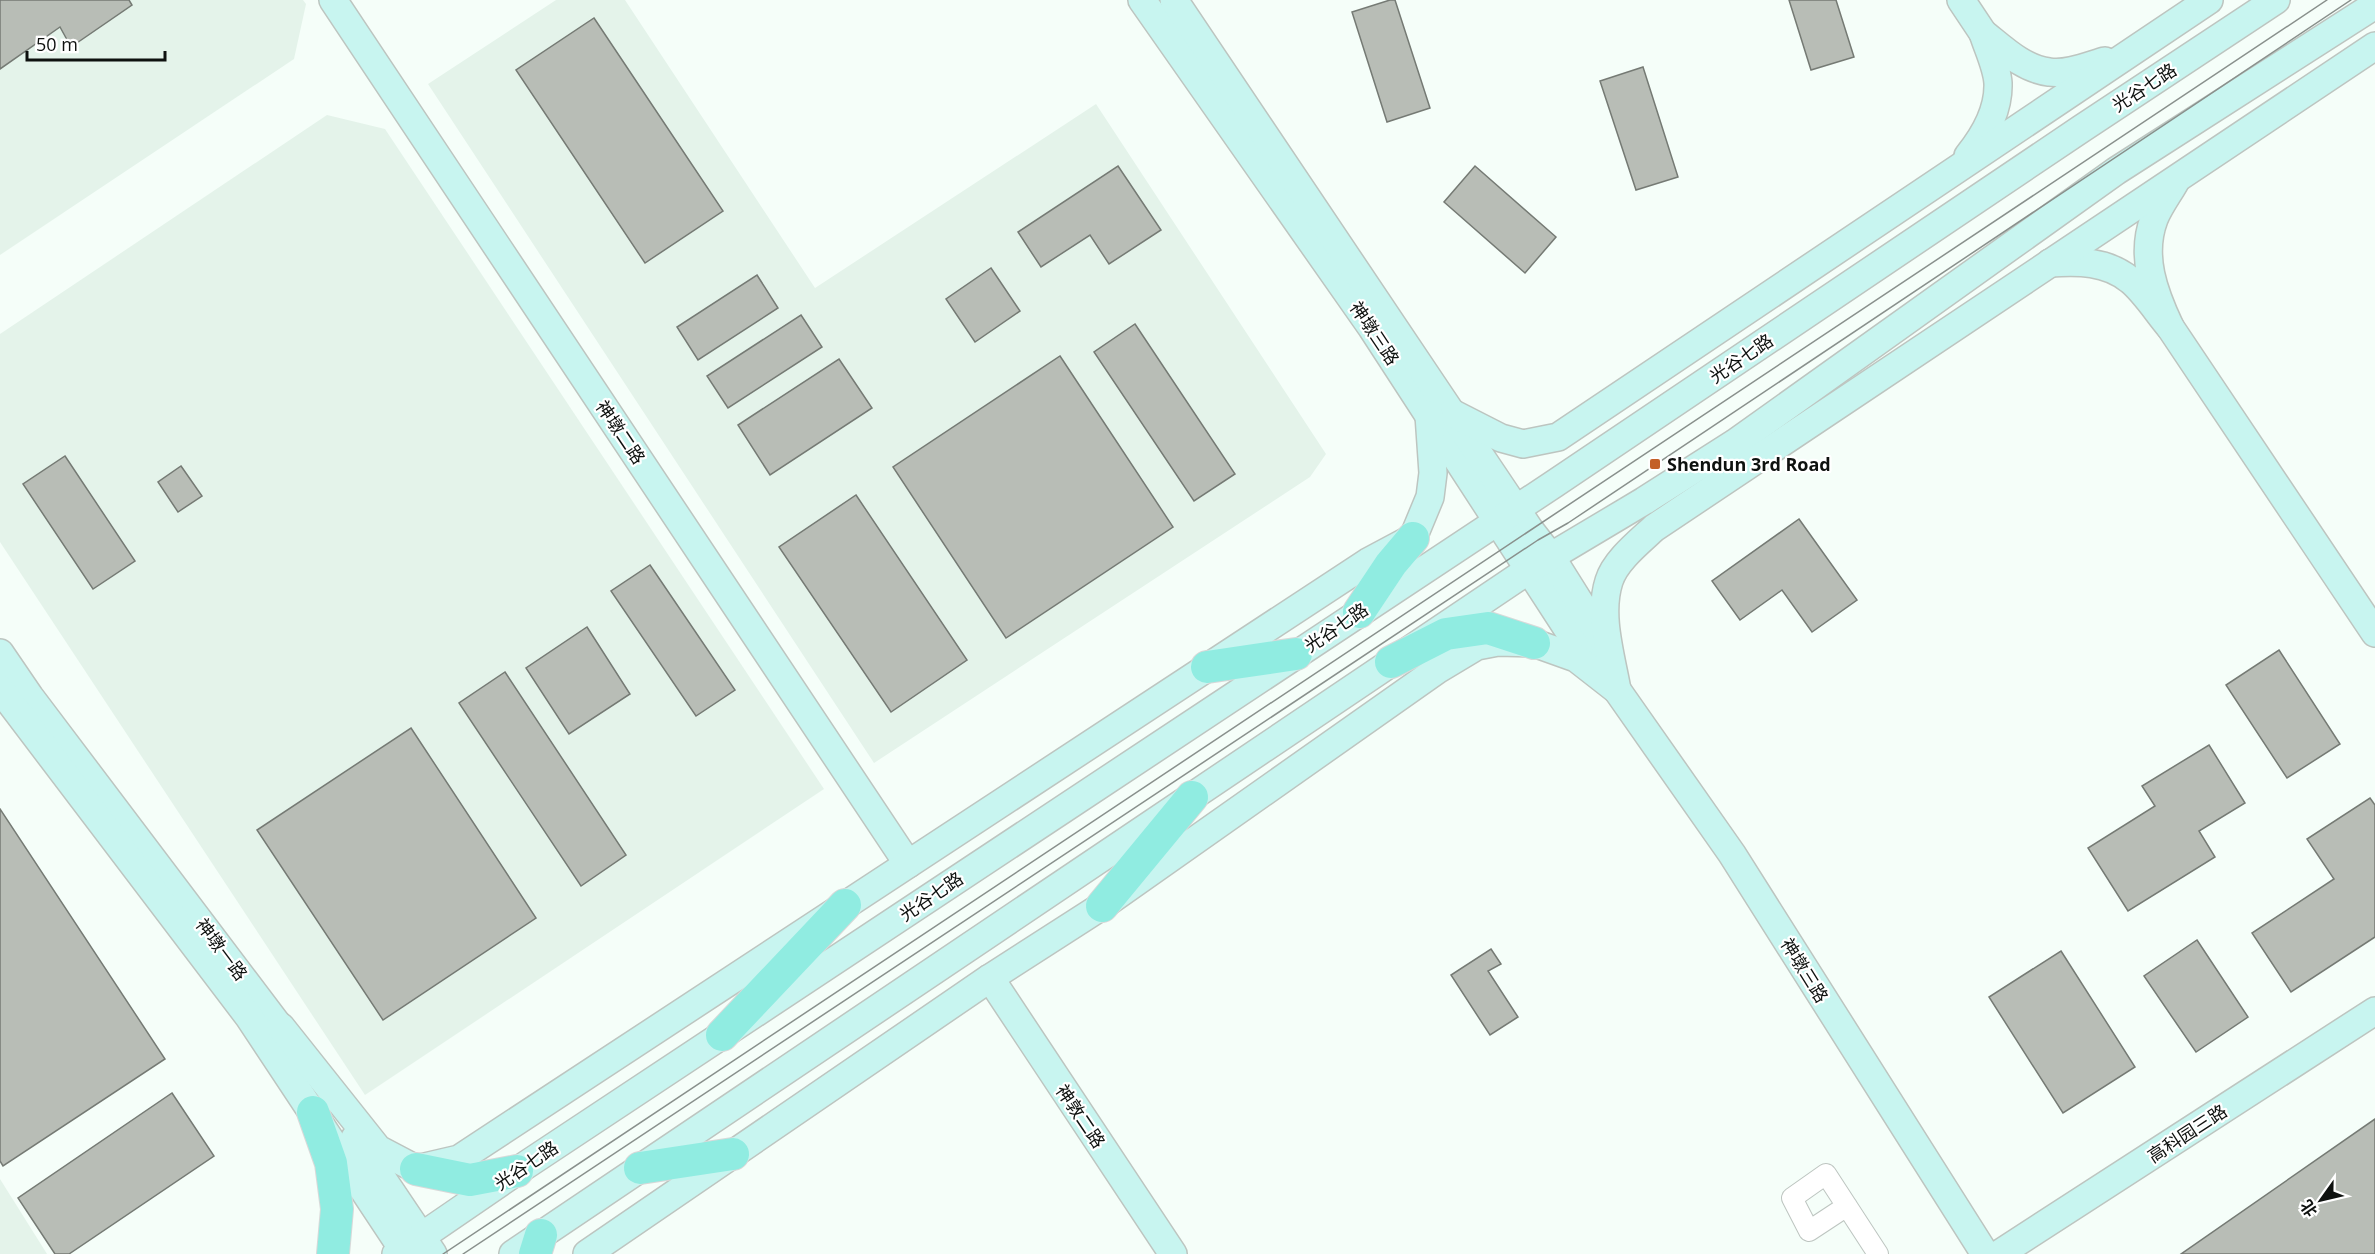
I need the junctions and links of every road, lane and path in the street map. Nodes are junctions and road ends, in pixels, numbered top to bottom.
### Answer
1 (333, 0) edge
2 (1142, 0) edge
3 (1174, 0) edge
4 (1961, 0) edge
5 (2209, 0) edge
6 (2276, 0) edge
7 (2375, 4) edge
8 (2335, 32) junction
9 (1983, 33) junction
10 (2375, 46) edge
11 (2134, 50) junction
12 (2266, 118) junction
13 (1959, 168) junction
14 (2178, 177) junction
15 (1896, 210) junction
16 (2050, 264) junction
17 (1817, 307) junction
18 (2170, 327) junction
19 (1661, 412) junction
20 (1826, 413) junction
21 (1440, 414) junction
22 (1557, 437) junction
23 (1735, 442) junction
24 (1644, 501) junction
25 (1507, 515) junction
26 (1413, 537) junction
27 (1540, 563) junction
28 (1609, 580) junction
29 (1359, 612) junction
30 (2375, 633) edge
31 (1534, 643) junction
32 (1611, 651) junction
33 (0, 653) edge
34 (1296, 654) junction
35 (1391, 662) junction
36 (1207, 667) junction
37 (1607, 682) junction
38 (0, 689) edge
39 (1192, 797) junction
40 (908, 864) junction
41 (845, 905) junction
42 (1102, 906) junction
43 (990, 978) junction
44 (2375, 1011) edge
45 (281, 1027) junction
46 (722, 1035) junction
47 (313, 1112) junction
48 (734, 1154) junction
49 (640, 1168) junction
50 (416, 1169) junction
51 (517, 1171) junction
52 (1847, 1206) dead end
53 (538, 1244) edge
54 (411, 1250) edge
55 (333, 1254) edge
56 (513, 1254) edge
57 (587, 1254) edge
58 (1173, 1254) edge
59 (1878, 1254) edge
60 (1985, 1254) edge
61 (1999, 1254) edge

1 - 40 street, 神墩二路
2 - 21 street, 神墩三路
3 - 21 street, 神墩三路
4 - 9 street
5 - 11 street
6 - 17 street, 光谷七路
7 - 8 street
8 - 12 street
8 - 23 street
9 - 11 street
9 - 13 street
10 - 12 street
11 - 13 street
12 - 14 street
13 - 15 street
14 - 16 street
14 - 18 street
15 - 17 street
15 - 22 street
16 - 18 street
16 - 20 street
17 - 19 street, 光谷七路
18 - 30 street
19 - 22 street
19 - 25 street, 光谷七路
20 - 23 street
20 - 28 street
21 - 22 street
21 - 25 street, 神墩三路
21 - 26 street
23 - 24 street
24 - 27 street
24 - 28 street
25 - 27 street, 神墩三路
25 - 29 street, 光谷七路
26 - 29 main road
26 - 36 street
27 - 32 street, 神墩三路
27 - 35 street
27 - 37 street, 神墩三路
28 - 32 street
29 - 34 street, 光谷七路
31 - 35 main road
31 - 37 street
31 - 42 street
32 - 37 street
33 - 45 street, 神墩一路
34 - 36 main road
34 - 46 street, 光谷七路
35 - 39 street
36 - 40 street
37 - 60 street, 神墩三路
38 - 47 street, 神墩一路
39 - 42 main road
39 - 49 street
40 - 41 street
41 - 46 main road
41 - 50 street
42 - 43 street
43 - 48 street
43 - 58 street, 神敦二路
44 - 61 street, 高科园三路
45 - 50 street
45 - 54 street, 神墩一路
46 - 51 street, 光谷七路
47 - 54 street, 神墩一路
47 - 55 main road
48 - 49 main road
48 - 57 street
49 - 53 street
50 - 51 main road
51 - 54 street, 光谷七路
52 - 59 street
53 - 56 street

